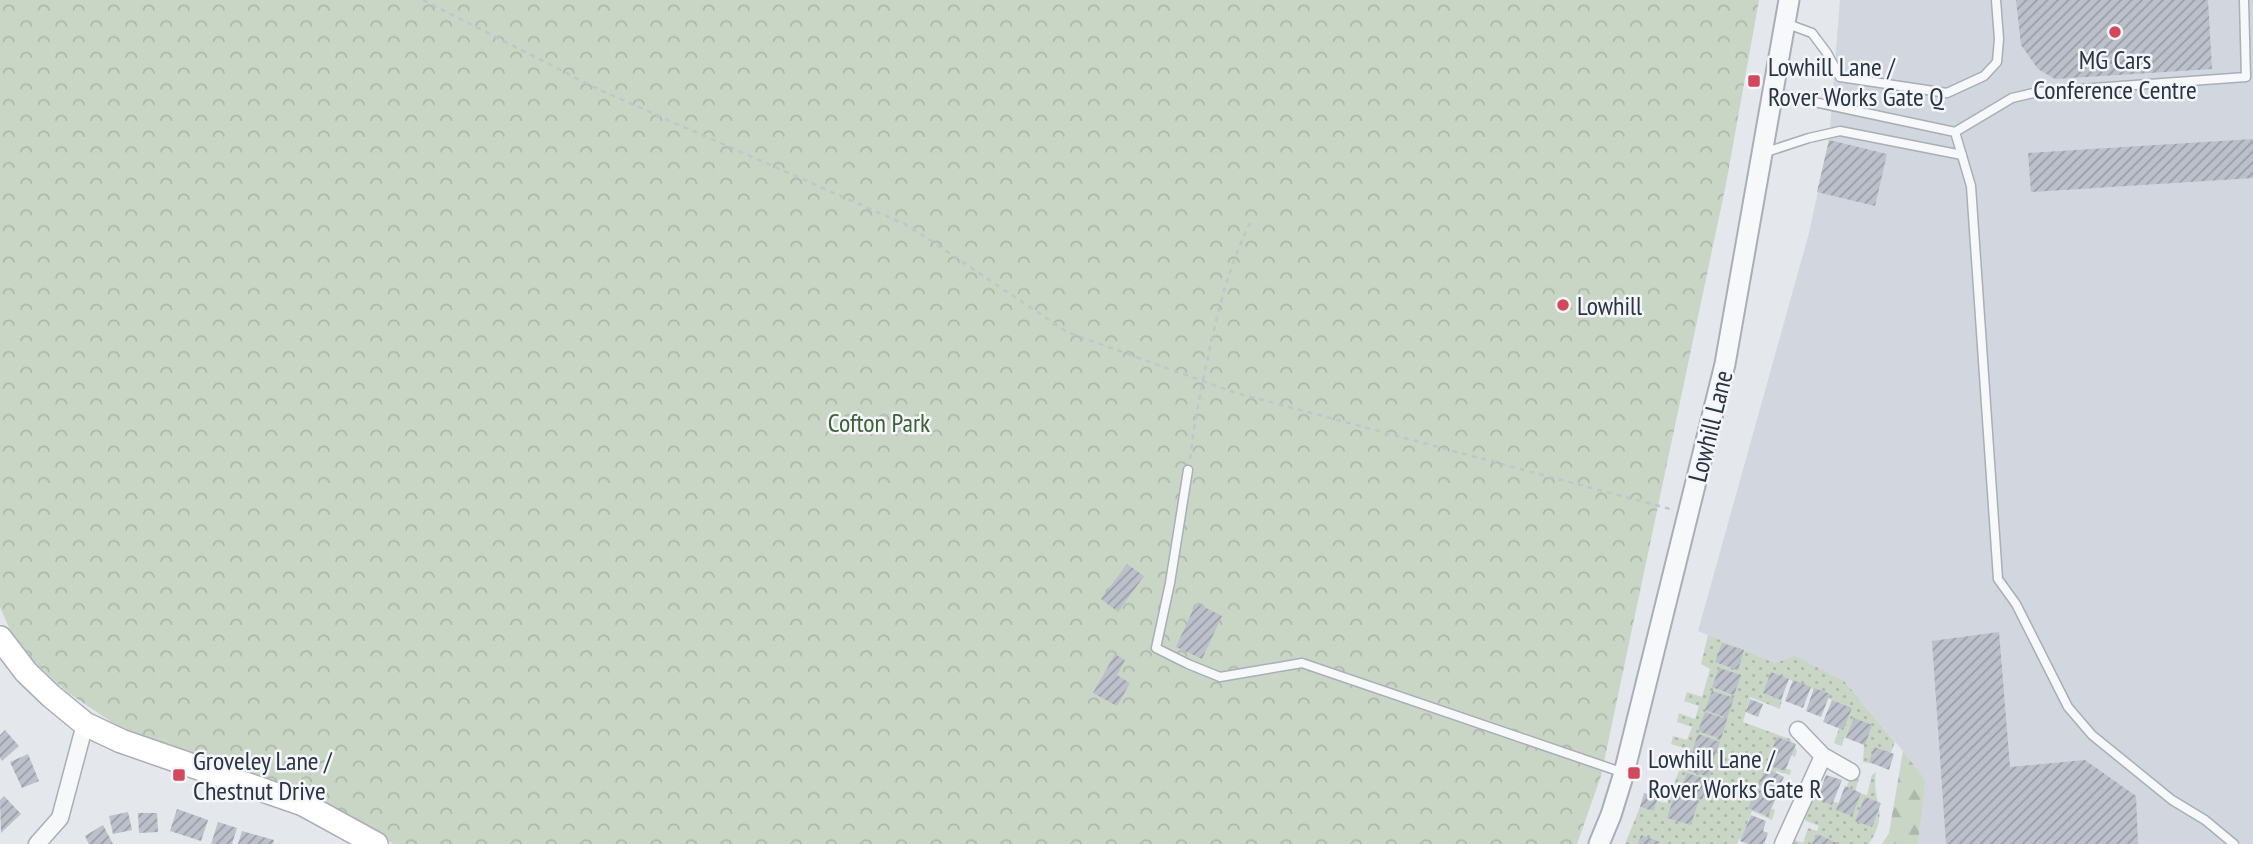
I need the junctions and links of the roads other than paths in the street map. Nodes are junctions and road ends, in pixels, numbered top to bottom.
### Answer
1 (1789, 0) edge
2 (1996, 0) edge
3 (2244, 0) edge
4 (1785, 23) junction
5 (1772, 93) junction
6 (1955, 132) junction
7 (1762, 153) junction
8 (1962, 155) junction
9 (1188, 470) road end
10 (0, 638) edge
11 (85, 724) junction
12 (1798, 730) dead end
13 (1823, 756) junction
14 (1851, 772) dead end
15 (1624, 774) junction
16 (37, 844) edge
17 (376, 844) edge
18 (1599, 844) edge
19 (1783, 844) edge
20 (2234, 844) edge

1 - 4 street, Lowhill Lane
2 - 4 lane
3 - 6 lane
4 - 5 street, Lowhill Lane
5 - 6 lane
5 - 7 street, Lowhill Lane
6 - 8 lane
7 - 8 lane
7 - 15 street, Lowhill Lane
8 - 20 lane
9 - 15 lane
10 - 11 main road
11 - 16 street
11 - 17 main road
12 - 13 street
13 - 14 street
13 - 19 street
15 - 18 street, Lowhill Lane

